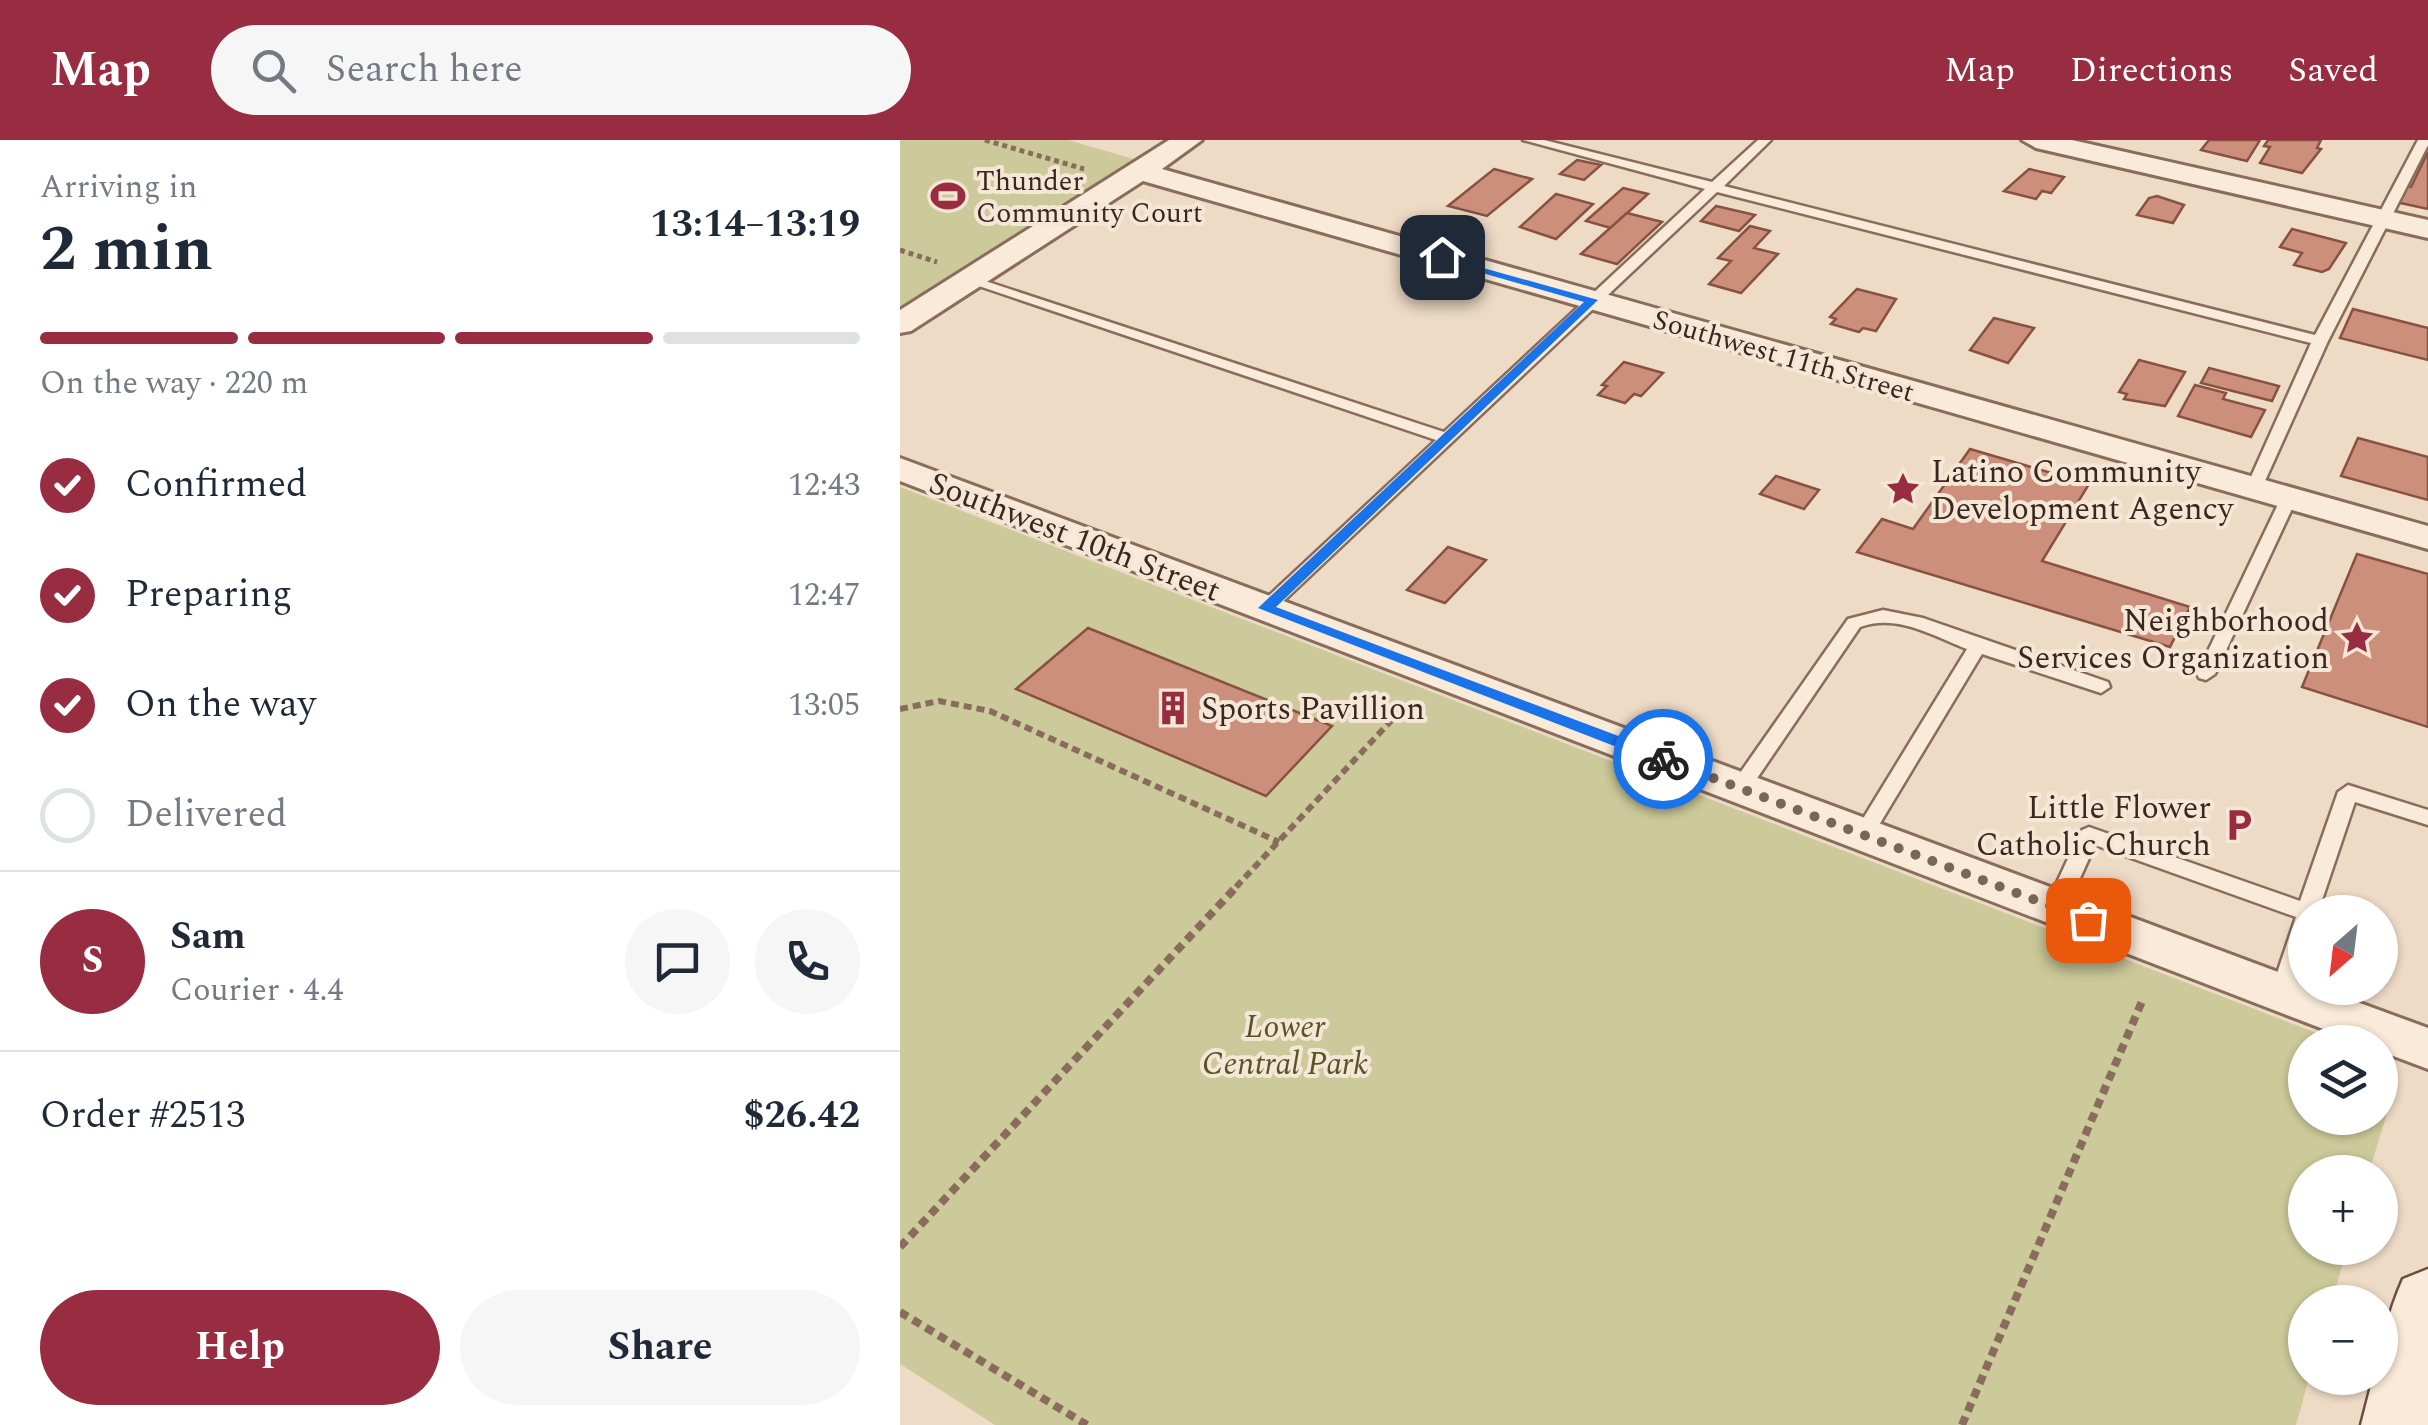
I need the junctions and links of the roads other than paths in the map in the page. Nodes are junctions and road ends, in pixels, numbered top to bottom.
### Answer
1 (1188, 140) edge
2 (1529, 140) edge
3 (1766, 140) edge
4 (2036, 140) edge
5 (2424, 140) edge
6 (1140, 171) junction
7 (1714, 188) junction
8 (2386, 220) junction
9 (2428, 229) edge
10 (959, 273) junction
11 (1592, 300) junction
12 (900, 324) edge
13 (2320, 341) junction
14 (1446, 438) junction
15 (900, 469) edge
16 (2254, 488) junction
17 (2289, 498) junction
18 (2428, 538) edge
19 (1266, 608) junction
20 (1978, 646) junction
21 (2206, 674) dead end
22 (2101, 686) dead end
23 (1740, 788) junction
24 (2428, 818) edge
25 (1863, 835) junction
26 (2056, 908) junction
27 (2288, 972) edge
28 (2281, 994) junction
29 (2428, 1050) edge
30 (2428, 1302) edge
31 (2398, 1425) edge

1 - 6 street
2 - 7 lane
3 - 7 lane
4 - 8 street
5 - 8 lane
6 - 10 street
6 - 11 street, Southwest 11th Street
7 - 11 lane
7 - 13 lane
8 - 9 street
8 - 13 lane
10 - 12 street
10 - 14 lane
11 - 14 lane
11 - 16 street, Southwest 11th Street
13 - 16 lane
14 - 19 lane
15 - 19 street, Southwest 10th Street
16 - 17 street, Southwest 11th Street
17 - 18 street, Southwest 11th Street
17 - 21 lane
19 - 23 street, Southwest 10th Street
20 - 22 lane
20 - 23 lane
20 - 25 lane
23 - 25 street, Southwest 10th Street
24 - 26 lane
25 - 26 street, Southwest 10th Street
26 - 28 street, Southwest 10th Street
27 - 28 lane
28 - 29 street, Southwest 10th Street
30 - 31 main road

